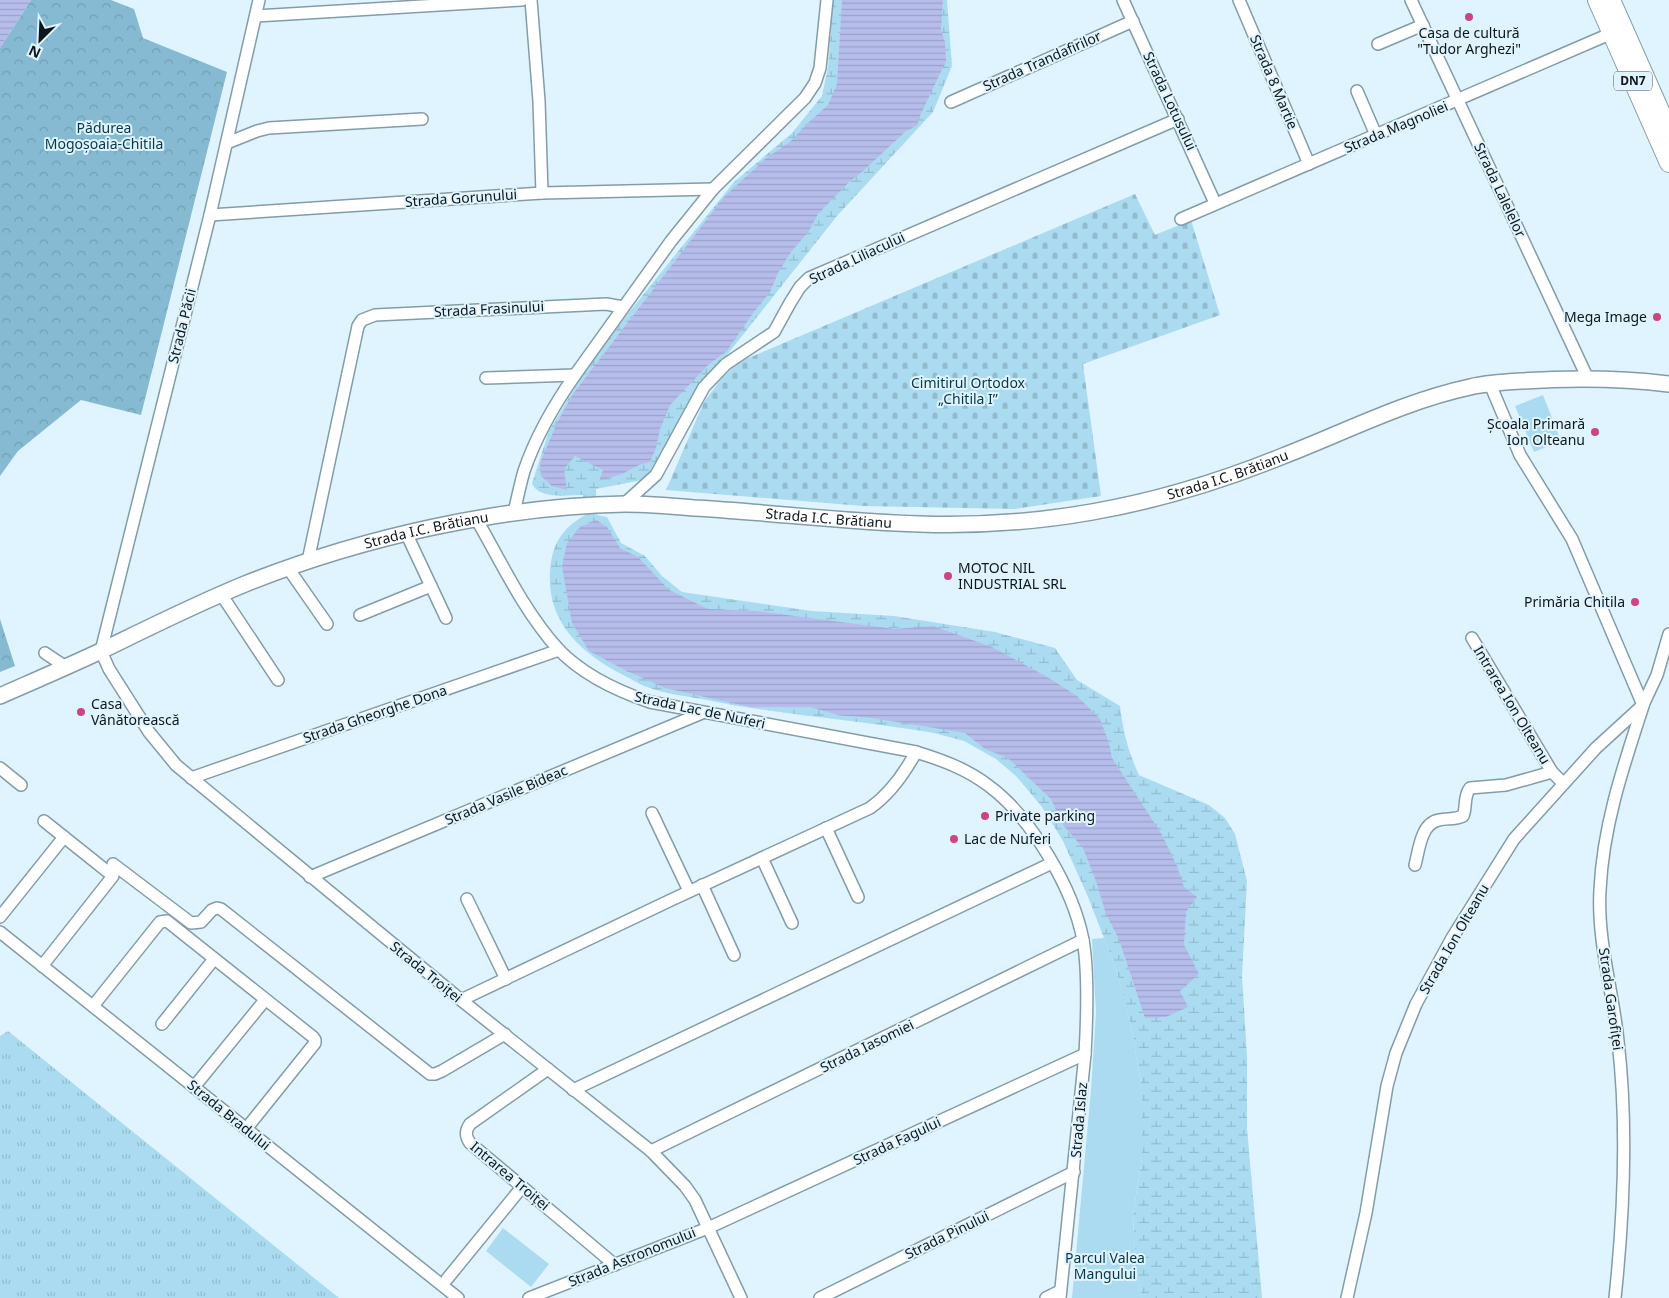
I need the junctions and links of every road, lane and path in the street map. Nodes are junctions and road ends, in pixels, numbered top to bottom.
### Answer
1 (259, 0) edge
2 (522, 0) edge
3 (531, 0) edge
4 (827, 0) edge
5 (1122, 0) edge
6 (1238, 0) edge
7 (1411, 0) edge
8 (1598, 0) edge
9 (1611, 0) edge
10 (256, 16) junction
11 (1133, 21) junction
12 (1423, 25) junction
13 (1612, 33) junction
14 (1378, 44) dead end
15 (1357, 91) dead end
16 (1458, 100) junction
17 (951, 102) dead end
18 (422, 119) dead end
19 (1178, 119) junction
20 (1669, 131) edge
21 (1376, 135) junction
22 (227, 143) junction
23 (1669, 162) edge
24 (1310, 164) junction
25 (713, 189) junction
26 (542, 193) junction
27 (1216, 203) junction
28 (210, 214) junction
29 (1181, 219) dead end
30 (623, 307) junction
31 (575, 375) junction
32 (486, 378) dead end
33 (1588, 379) junction
34 (1490, 384) junction
35 (1669, 384) edge
36 (624, 504) junction
37 (514, 513) junction
38 (477, 520) junction
39 (407, 534) junction
40 (308, 561) junction
41 (288, 568) junction
42 (431, 586) junction
43 (221, 594) junction
44 (360, 614) dead end
45 (446, 618) dead end
46 (327, 624) dead end
47 (1669, 634) edge
48 (1472, 638) dead end
49 (559, 650) junction
50 (101, 651) junction
51 (45, 653) dead end
52 (66, 667) junction
53 (278, 680) dead end
54 (0, 696) edge
55 (1643, 705) junction
56 (702, 713) junction
57 (1614, 732) junction
58 (1631, 741) junction
59 (916, 752) junction
60 (0, 768) edge
61 (1552, 772) junction
62 (191, 778) junction
63 (1563, 783) junction
64 (21, 785) dead end
65 (652, 813) dead end
66 (44, 821) dead end
67 (826, 828) junction
68 (64, 837) junction
69 (762, 858) junction
70 (1052, 863) junction
71 (113, 864) dead end
72 (1415, 865) dead end
73 (310, 877) junction
74 (702, 885) junction
75 (689, 892) junction
76 (858, 897) dead end
77 (467, 899) dead end
78 (0, 917) edge
79 (792, 923) dead end
80 (0, 932) edge
81 (1083, 940) junction
82 (734, 955) dead end
83 (214, 958) junction
84 (42, 966) junction
85 (506, 979) junction
86 (265, 1000) junction
87 (461, 1000) junction
88 (93, 1006) junction
89 (162, 1024) dead end
90 (505, 1034) junction
91 (1085, 1054) junction
92 (548, 1069) junction
93 (194, 1087) junction
94 (573, 1090) junction
95 (246, 1129) junction
96 (650, 1151) junction
97 (1074, 1172) junction
98 (522, 1186) junction
99 (708, 1228) junction
100 (615, 1265) junction
101 (447, 1279) dead end
102 (1060, 1294) edge
103 (458, 1298) edge
104 (529, 1298) edge
105 (741, 1298) edge
106 (820, 1298) edge
107 (1046, 1298) edge
108 (1347, 1298) edge
109 (1615, 1298) edge

1 - 10 street, Strada Păcii
2 - 10 street
3 - 26 street
4 - 25 street
5 - 11 street, Strada Lotusului
6 - 24 street, Strada 8 Martie
7 - 12 street, Strada Lalelelor
8 - 13 main road, DN7
9 - 20 main road, DN7
10 - 22 street, Strada Păcii
11 - 17 street, Strada Trandafirilor
11 - 19 street, Strada Lotusului
12 - 14 street
12 - 16 street, Strada Lalelelor
13 - 16 street, Strada Magnoliei
13 - 23 main road, DN7
15 - 21 street
16 - 21 street, Strada Magnoliei
16 - 33 street, Strada Lalelelor
18 - 22 street
19 - 27 street, Strada Lotusului
19 - 36 street, Strada Liliacului
21 - 24 street, Strada Magnoliei
22 - 28 street, Strada Păcii
24 - 27 street, Strada Magnoliei
25 - 26 street, Strada Gorunului
25 - 30 street
26 - 28 street, Strada Gorunului
27 - 29 street, Strada Magnoliei
28 - 50 street, Strada Păcii
30 - 31 street
30 - 40 street, Strada Frasinului
31 - 32 street
31 - 37 street
33 - 34 main road, Strada I.C. Brătianu
33 - 35 main road, Strada I.C. Brătianu
34 - 36 main road, Strada I.C. Brătianu
34 - 55 street
36 - 37 main road, Strada I.C. Brătianu
37 - 38 main road, Strada I.C. Brătianu
38 - 39 main road, Strada I.C. Brătianu
38 - 49 street, Strada Lac de Nuferi
39 - 40 main road, Strada I.C. Brătianu
39 - 42 street
40 - 41 main road, Strada I.C. Brătianu
41 - 43 main road, Strada I.C. Brătianu
41 - 46 street
42 - 44 street
42 - 45 street
43 - 50 main road, Strada I.C. Brătianu
43 - 53 street
47 - 55 street, Strada Ion Olteanu
48 - 61 street, Intrarea Ion Olteanu
49 - 56 street, Strada Lac de Nuferi
49 - 62 street, Strada Gheorghe Dona
50 - 52 main road, Strada I.C. Brătianu
50 - 62 street, Strada Troiței
51 - 52 street
52 - 54 main road, Strada I.C. Brătianu
55 - 57 street, Strada Ion Olteanu
55 - 58 street, Strada Garofiței
56 - 59 street, Strada Lac de Nuferi
56 - 73 street, Strada Vasile Bideac
57 - 58 street
57 - 63 street, Strada Ion Olteanu
58 - 109 street, Strada Garofiței
59 - 67 street
59 - 70 street, Strada Lac de Nuferi
60 - 64 street
61 - 63 street, Intrarea Ion Olteanu
61 - 72 street, Intrarea Ion Olteanu
62 - 73 street, Strada Troiței
63 - 108 street, Strada Ion Olteanu
65 - 75 street
66 - 68 street
67 - 69 street
67 - 76 street
68 - 78 street
68 - 84 street
69 - 74 street
69 - 79 street
70 - 81 street, Strada Lac de Nuferi
70 - 94 street
71 - 90 street
73 - 87 street, Strada Troiței
74 - 75 street
74 - 82 street
75 - 85 street
77 - 85 street
80 - 84 street, Strada Bradului
81 - 91 street, Strada Islaz
81 - 96 street, Strada Iasomiei
83 - 86 street
83 - 88 street
83 - 89 street
84 - 88 street, Strada Bradului
85 - 87 street
86 - 93 street
86 - 95 street
87 - 90 street, Strada Troiței
88 - 93 street, Strada Bradului
90 - 92 street, Strada Troiței
91 - 97 street, Strada Islaz
91 - 99 street, Strada Fagului
92 - 94 street, Strada Troiței
92 - 98 street, Intrarea Troiței
93 - 95 street, Strada Bradului
94 - 96 street, Strada Troiței
95 - 103 street, Strada Bradului
96 - 99 street, Strada Troiței
97 - 102 street, Strada Islaz
97 - 106 street, Strada Pinului
98 - 100 street, Intrarea Troiței
98 - 101 street
99 - 100 street, Strada Astronomului
99 - 105 street, Strada Troiței
100 - 104 street, Strada Astronomului
102 - 107 street

